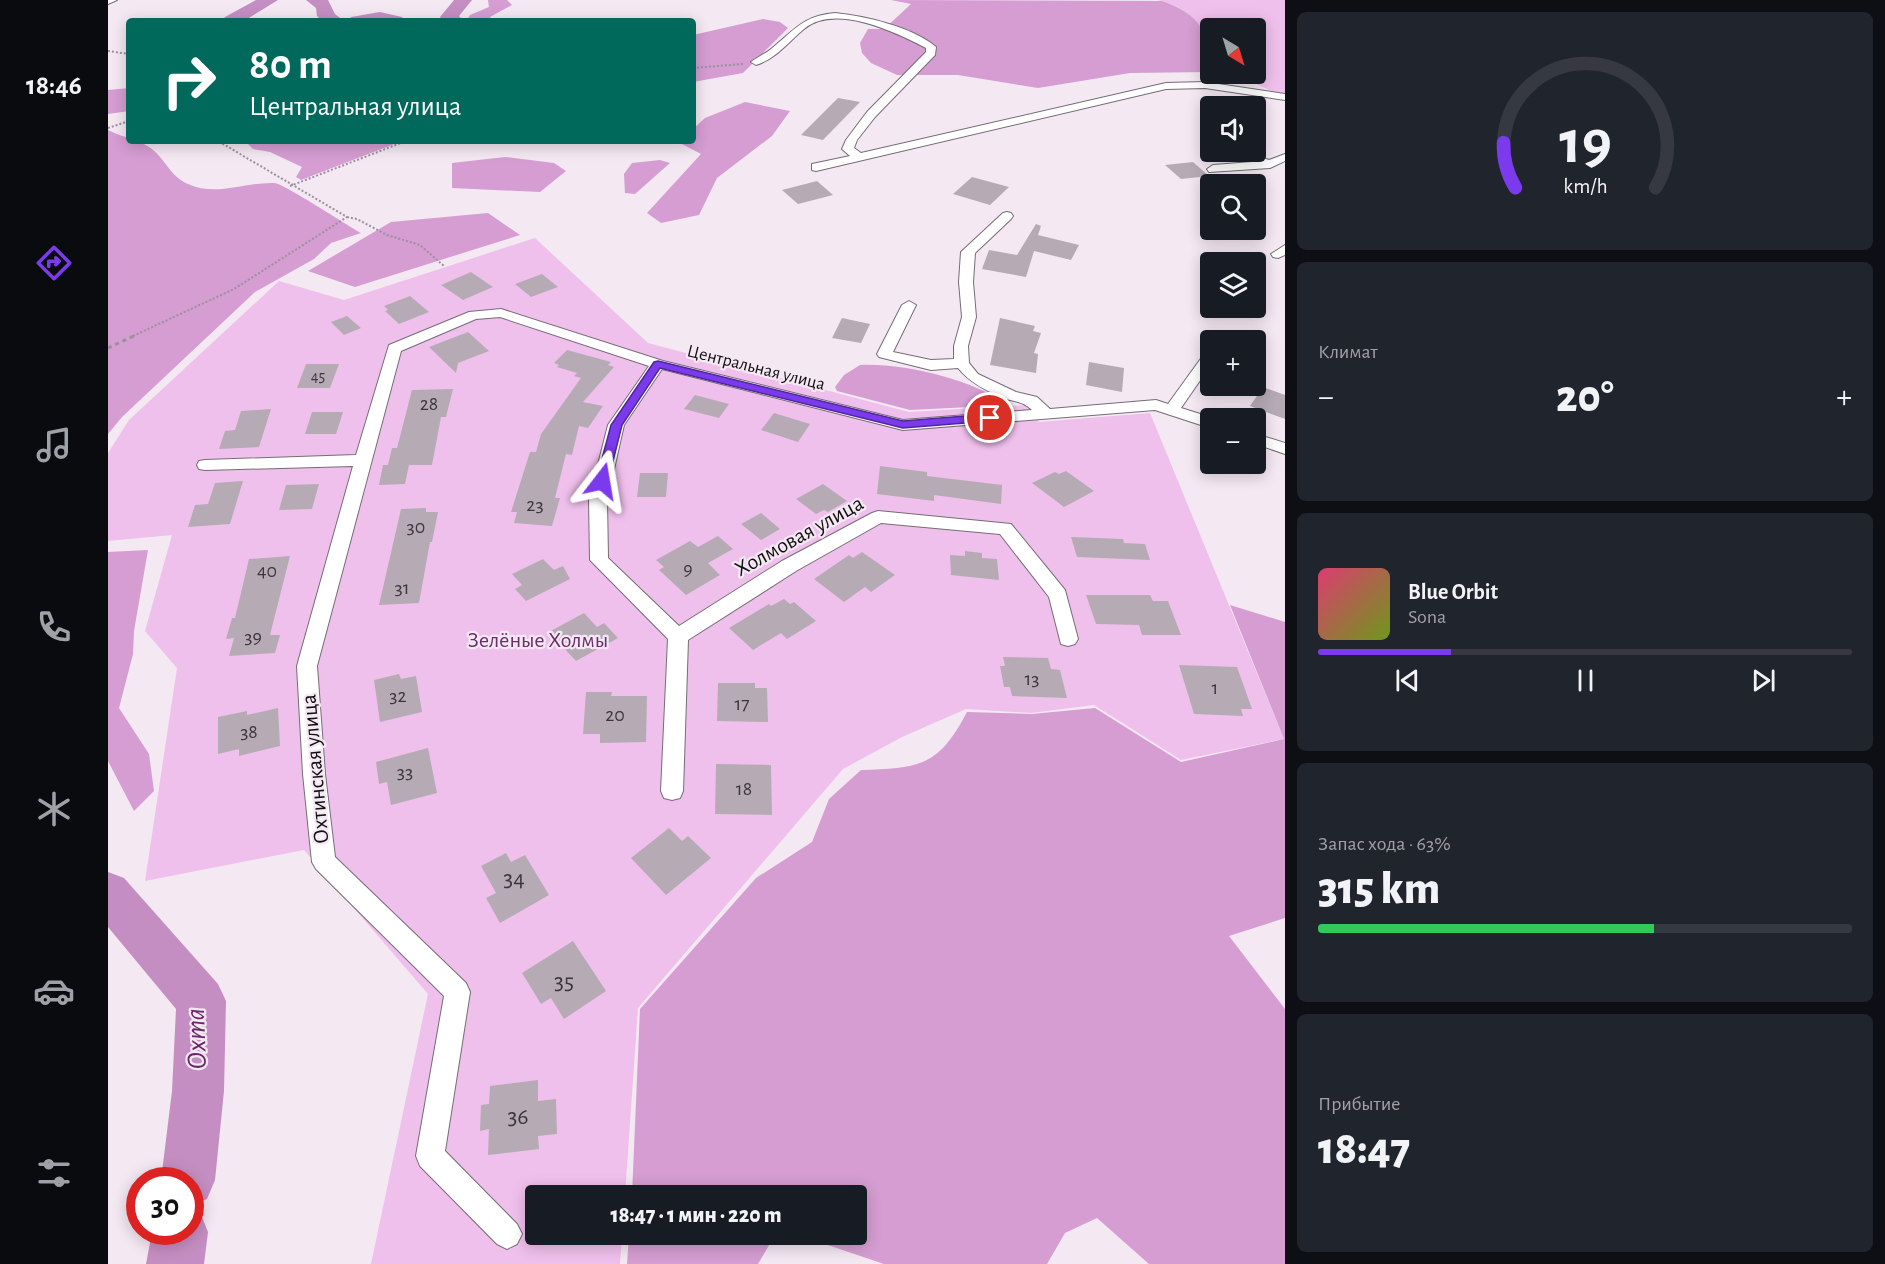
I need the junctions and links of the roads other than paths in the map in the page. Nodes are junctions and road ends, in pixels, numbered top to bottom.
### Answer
1 (112, 0) edge
2 (108, 1) edge
3 (756, 62) road end
4 (1285, 97) edge
5 (859, 157) junction
6 (1285, 158) edge
7 (1262, 162) edge
8 (1270, 165) junction
9 (816, 167) dead end
10 (1213, 169) dead end
11 (1285, 170) edge
12 (1007, 216) dead end
13 (909, 305) dead end
14 (474, 315) joint
15 (962, 363) junction
16 (658, 364) junction
17 (1200, 370) edge
18 (1172, 410) junction
19 (1040, 414) junction
20 (1200, 420) edge
21 (1266, 442) edge
22 (1285, 449) edge
23 (363, 460) junction
24 (205, 465) dead end
25 (678, 637) junction
26 (1068, 639) dead end
27 (672, 791) dead end
28 (507, 1234) dead end

1 - 2 street
3 - 5 street
4 - 5 street
5 - 9 street
6 - 8 street
7 - 8 street
8 - 10 street
8 - 11 street
12 - 15 street
13 - 15 street
14 - 16 street, Центральная улица
14 - 23 street, Охтинская улица
15 - 19 street
16 - 19 street, Центральная улица
16 - 25 street
17 - 18 street
18 - 19 street, Центральная улица
18 - 20 street
21 - 22 street
23 - 24 street
23 - 28 street, Охтинская улица
25 - 26 street, Холмовая улица
25 - 27 street

